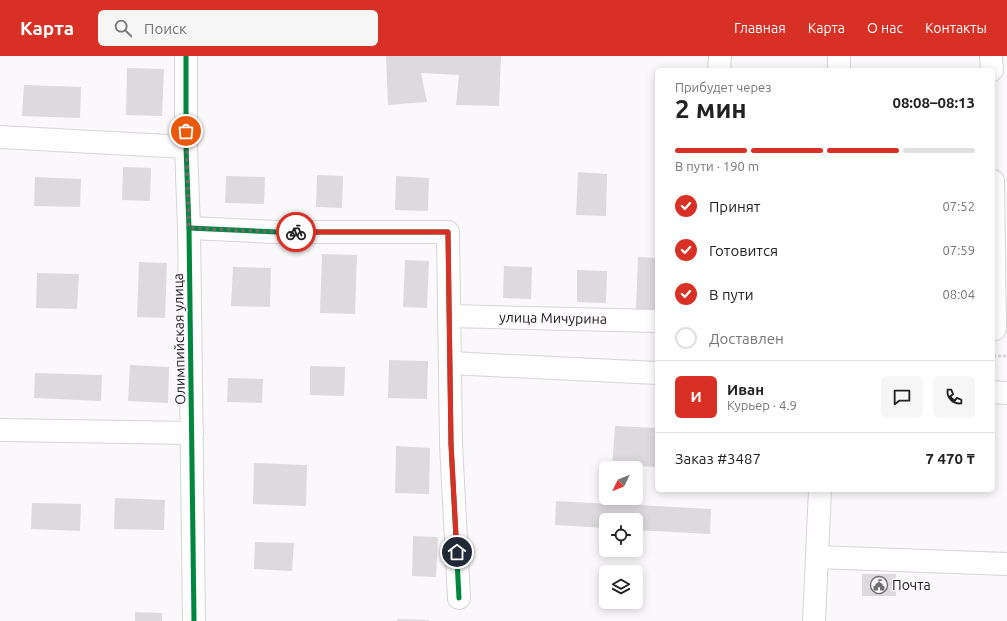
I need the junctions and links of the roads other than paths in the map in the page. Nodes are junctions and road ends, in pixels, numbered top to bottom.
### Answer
1 (186, 56) edge
2 (720, 56) edge
3 (839, 56) edge
4 (991, 56) edge
5 (719, 68) edge
6 (839, 68) edge
7 (992, 68) edge
8 (0, 137) edge
9 (186, 146) junction
10 (189, 228) junction
11 (995, 240) edge
12 (449, 316) junction
13 (655, 321) edge
14 (998, 329) edge
15 (450, 363) junction
16 (655, 373) edge
17 (995, 392) edge
18 (1007, 393) edge
19 (0, 430) edge
20 (192, 433) junction
21 (820, 492) edge
22 (817, 557) junction
23 (1007, 564) edge
24 (459, 598) dead end
25 (194, 621) edge
26 (814, 621) edge

1 - 9 street, Олимпийская улица
2 - 5 street
3 - 6 street
4 - 7 street
8 - 9 street
9 - 10 street, Олимпийская улица
10 - 12 street
10 - 20 street, Олимпийская улица
11 - 14 street
12 - 13 street, улица Мичурина
12 - 15 street
15 - 16 street
15 - 24 street
17 - 18 street
19 - 20 street
20 - 25 street, Олимпийская улица
21 - 22 street
22 - 23 street
22 - 26 street

